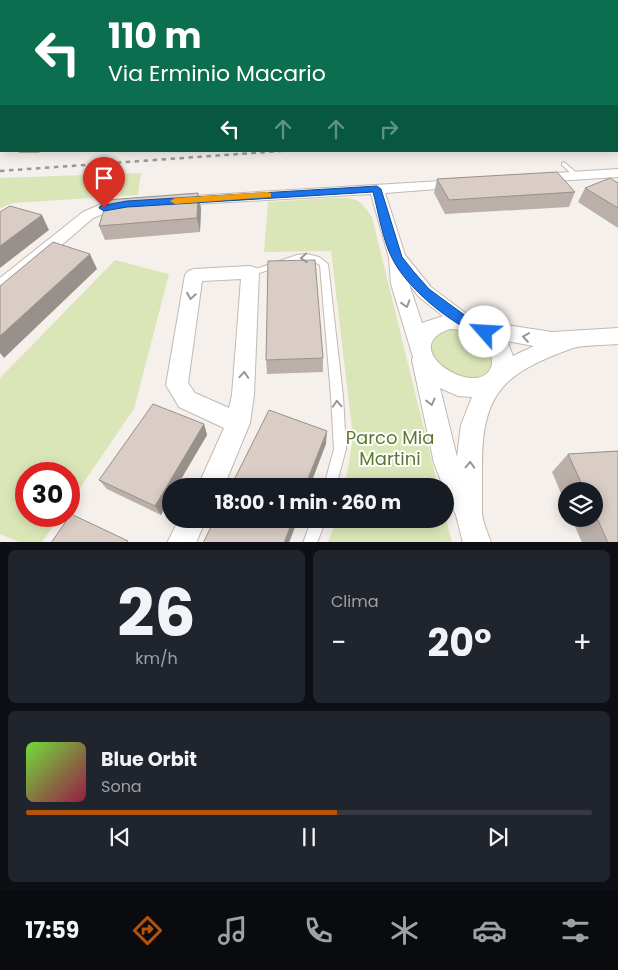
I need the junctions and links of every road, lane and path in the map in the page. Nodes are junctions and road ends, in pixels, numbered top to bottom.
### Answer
1 (564, 164) dead end
2 (618, 173) edge
3 (577, 176) junction
4 (529, 179) edge
5 (472, 183) edge
6 (377, 189) junction
7 (159, 202) edge
8 (143, 203) edge
9 (397, 258) junction
10 (250, 272) junction
11 (0, 288) edge
12 (472, 325) junction
13 (618, 336) edge
14 (574, 340) junction
15 (420, 352) junction
16 (498, 376) junction
17 (238, 423) junction
18 (214, 478) edge
19 (332, 478) edge
20 (469, 514) junction
21 (188, 528) edge
22 (315, 528) edge
23 (181, 542) edge
24 (310, 542) edge
25 (477, 542) edge

1 - 3 lane
2 - 3 street
3 - 4 street
5 - 6 street
6 - 7 street
6 - 9 street
8 - 11 street
9 - 12 street
9 -> 15 street
17 -> 10 street
10 -> 17 street
19 -> 10 lane
14 -> 12 street
12 - 15 street
12 - 16 street
13 - 14 street
14 - 16 street
15 - 16 street
15 -> 20 street
20 -> 16 street
17 - 18 street
20 - 25 street
21 - 23 street
22 - 24 lane

